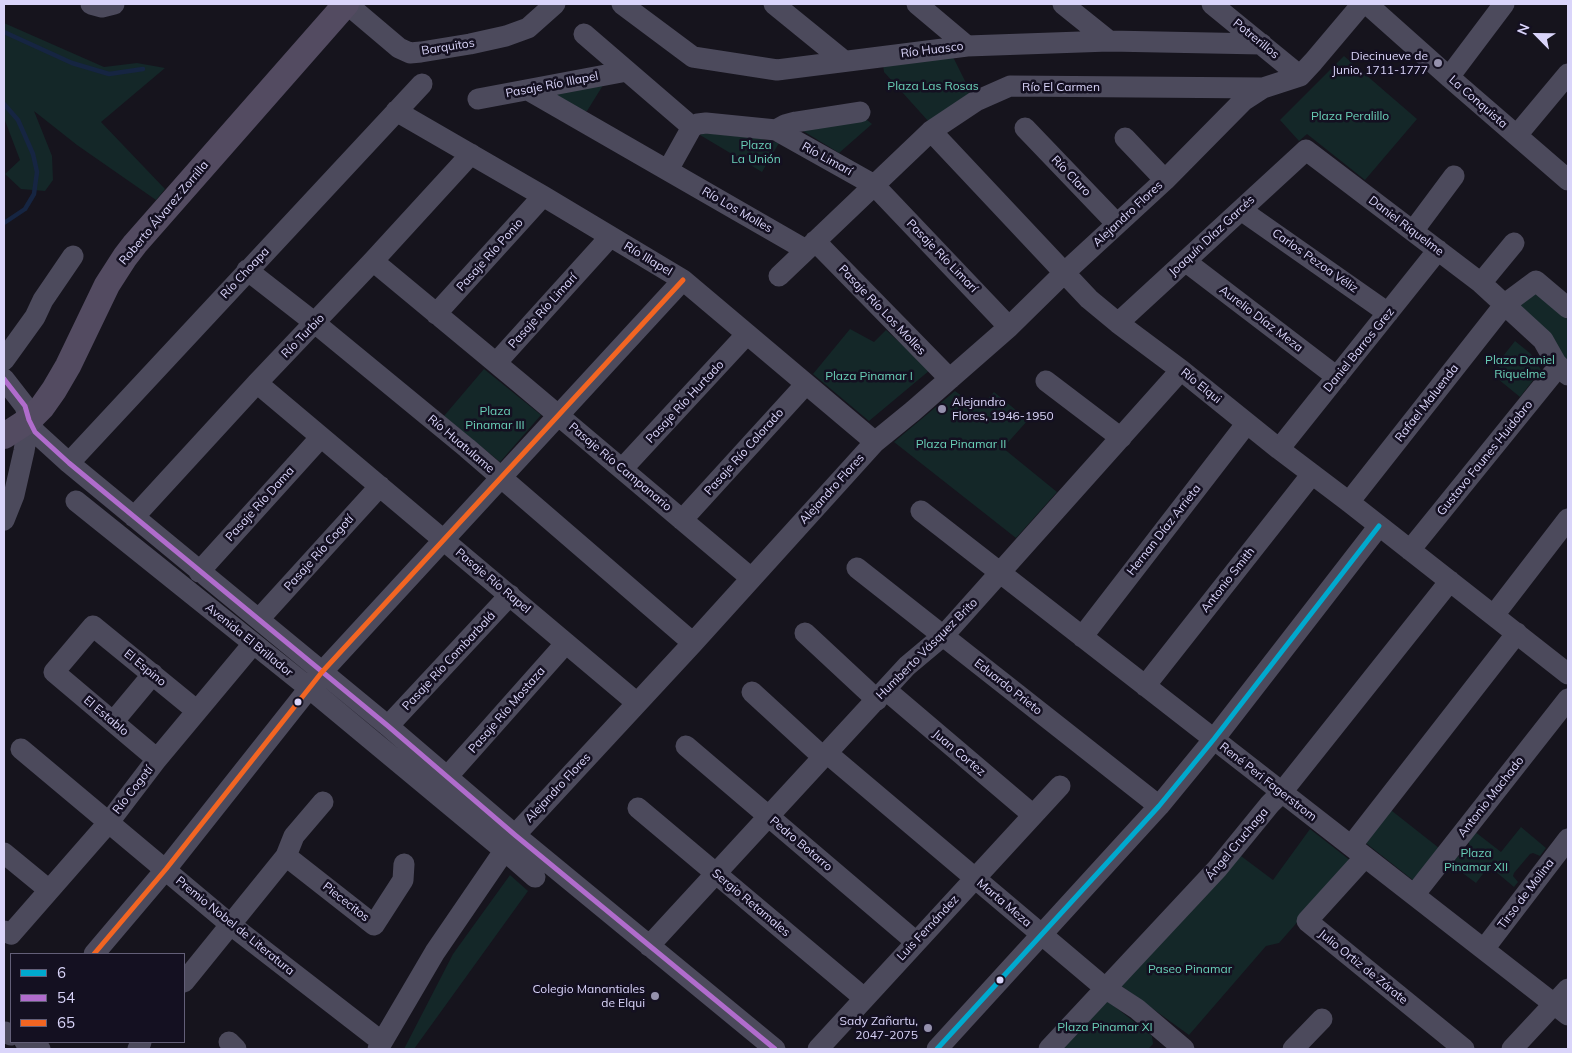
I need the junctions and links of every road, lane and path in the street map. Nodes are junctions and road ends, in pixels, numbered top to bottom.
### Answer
1 (91, 4) edge
2 (114, 4) edge
3 (347, 4) edge
4 (555, 4) edge
5 (622, 4) edge
6 (774, 4) edge
7 (917, 4) edge
8 (1063, 4) edge
9 (1212, 4) edge
10 (1362, 4) edge
11 (1367, 4) edge
12 (1504, 4) edge
13 (584, 34) dead end
14 (1109, 41) junction
15 (1262, 44) junction
16 (967, 46) junction
17 (844, 61) junction
18 (627, 71) junction
19 (1568, 74) edge
20 (1300, 76) junction
21 (1449, 76) junction
22 (422, 84) dead end
23 (1263, 88) junction
24 (528, 90) junction
25 (478, 99) dead end
26 (396, 110) junction
27 (860, 112) dead end
28 (692, 127) junction
29 (1024, 128) dead end
30 (776, 130) junction
31 (931, 131) junction
32 (1517, 135) junction
33 (1125, 138) dead end
34 (1306, 150) joint
35 (471, 154) junction
36 (668, 170) junction
37 (1454, 176) dead end
38 (1165, 180) junction
39 (1568, 180) edge
40 (874, 185) junction
41 (543, 196) junction
42 (1241, 210) junction
43 (1117, 224) junction
44 (1413, 231) junction
45 (610, 237) junction
46 (1514, 243) dead end
47 (811, 245) junction
48 (1438, 250) junction
49 (73, 256) dead end
50 (373, 261) junction
51 (1185, 261) junction
52 (248, 270) junction
53 (1064, 274) junction
54 (778, 276) dead end
55 (683, 280) junction
56 (1480, 283) junction
57 (1505, 304) junction
58 (1568, 308) edge
59 (1388, 313) junction
60 (436, 314) junction
61 (316, 323) junction
62 (1118, 323) junction
63 (1009, 328) junction
64 (747, 334) junction
65 (4, 360) edge
66 (496, 362) junction
67 (1181, 370) junction
68 (1564, 371) edge
69 (1337, 377) junction
70 (4, 379) edge
71 (950, 379) junction
72 (1046, 380) dead end
73 (257, 383) junction
74 (806, 384) junction
75 (559, 416) junction
76 (29, 420) junction
77 (1246, 423) junction
78 (4, 436) edge
79 (321, 437) junction
80 (1121, 438) junction
81 (875, 442) junction
82 (1279, 450) junction
83 (69, 463) junction
84 (622, 469) junction
85 (1312, 474) junction
86 (502, 478) junction
87 (380, 486) junction
88 (76, 501) dead end
89 (1349, 502) junction
90 (922, 511) dead end
91 (134, 517) junction
92 (1568, 519) edge
93 (4, 520) edge
94 (682, 520) junction
95 (1379, 526) junction
96 (444, 540) junction
97 (1410, 550) junction
98 (857, 568) dead end
99 (200, 572) junction
100 (1000, 573) junction
101 (751, 578) junction
102 (1450, 581) junction
103 (510, 596) junction
104 (1494, 615) junction
105 (258, 619) junction
106 (805, 633) dead end
107 (1517, 633) junction
108 (944, 636) junction
109 (1082, 637) junction
110 (566, 643) junction
111 (693, 643) junction
112 (253, 644) junction
113 (54, 672) joint
114 (153, 674) junction
115 (1568, 674) edge
116 (315, 680) junction
117 (1145, 686) junction
118 (752, 692) dead end
119 (881, 695) junction
120 (1568, 699) edge
121 (637, 702) junction
122 (197, 710) junction
123 (113, 722) junction
124 (388, 726) junction
125 (1214, 740) junction
126 (686, 746) dead end
127 (21, 749) dead end
128 (826, 756) junction
129 (157, 759) junction
130 (447, 777) junction
131 (1060, 786) dead end
132 (1282, 792) junction
133 (323, 802) dead end
134 (1159, 806) junction
135 (638, 808) dead end
136 (1033, 815) junction
137 (769, 817) junction
138 (109, 822) junction
139 (1568, 839) edge
140 (510, 843) junction
141 (1358, 851) junction
142 (4, 853) edge
143 (286, 856) junction
144 (404, 864) dead end
145 (166, 869) junction
146 (716, 874) junction
147 (535, 877) dead end
148 (974, 878) junction
149 (49, 890) junction
150 (1414, 895) junction
151 (231, 925) junction
152 (7, 932) edge
153 (1042, 934) junction
154 (916, 942) junction
155 (649, 946) junction
156 (1484, 949) junction
157 (95, 953) edge
158 (185, 981) edge
159 (1105, 988) junction
160 (864, 998) junction
161 (1564, 1003) edge
162 (1322, 1019) dead end
163 (27, 1043) edge
164 (380, 1046) edge
165 (1178, 1047) edge
166 (41, 1049) edge
167 (775, 1049) edge
168 (818, 1049) edge
169 (937, 1049) edge
170 (1049, 1049) edge
171 (1293, 1049) edge
172 (1464, 1049) edge
173 (1512, 1049) edge

1 - 2 street
3 - 4 street, Barquitos
3 - 76 main road, Roberto Álvarez Zorrilla
5 - 17 street, Río Huasco
6 - 17 street
7 - 16 street
8 - 14 street
9 - 15 street, Potrerillos
10 - 20 street, Alejandro Flores
11 - 21 street, La Conquista
12 - 21 street
13 - 18 street
14 - 15 street, Río Huasco
14 - 16 street, Río Huasco
15 - 20 street, Potrerillos
16 - 17 street, Río Huasco
18 - 24 street, Pasaje Río Illapel
18 - 28 street
19 - 32 street
20 - 23 street, Alejandro Flores
21 - 32 street, La Conquista
22 - 26 street, Río Choapa
23 - 31 street, Río El Carmen
23 - 38 street, Alejandro Flores
24 - 25 street, Pasaje Río Illapel
24 - 36 street
26 - 35 street, Río Illapel
26 - 52 street, Río Choapa
27 - 30 street
28 - 30 street, Río Limarí
28 - 36 street
29 - 43 street, Río Claro
30 - 40 street, Río Limarí
31 - 40 street, Río El Carmen
31 - 53 street, Río Elqui
32 - 39 street, La Conquista
33 - 38 street
34 - 42 street, Joaquín Díaz Garcés
34 - 44 street, Daniel Riquelme
35 - 41 street, Río Illapel
35 - 50 street, Río Turbio
36 - 47 street, Río Los Molles
37 - 44 street
38 - 43 street, Alejandro Flores
40 - 47 street, Río El Carmen
40 - 63 street, Pasaje Río Limarí
41 - 45 street, Río Illapel
41 - 60 street, Pasaje Río Ponio
42 - 51 street, Joaquín Díaz Garcés
42 - 59 street, Carlos Pezoa Véliz
43 - 53 street, Alejandro Flores
44 - 48 street, Daniel Riquelme
45 - 55 street, Río Illapel
45 - 66 street, Pasaje Río Limarí
46 - 56 street
47 - 54 street, Río El Carmen
47 - 71 street, Pasaje Río Los Molles
48 - 56 street, Daniel Riquelme
48 - 59 street, Daniel Barros Grez
49 - 65 street
50 - 60 street, Pasaje Río Campanario
50 - 61 street, Río Turbio
51 - 62 street, Joaquín Díaz Garcés
51 - 69 street, Aurelio Díaz Meza
52 - 61 street, Río Huatulame
52 - 83 street, Río Choapa
53 - 62 street, Río Elqui
53 - 63 street, Alejandro Flores
55 - 64 street, Río Illapel
55 - 75 street
56 - 57 street, Daniel Riquelme
57 - 58 street
57 - 68 street, Daniel Riquelme
57 - 89 street, Rafael Maluenda
59 - 69 street, Daniel Barros Grez
60 - 66 street, Pasaje Río Campanario
61 - 73 street, Río Turbio
61 - 86 street, Río Huatulame
62 - 67 street, Río Elqui
63 - 71 street, Alejandro Flores
64 - 74 street, Río Illapel
64 - 84 street, Pasaje Río Hurtado
66 - 75 street, Pasaje Río Campanario
67 - 77 street, Río Elqui
67 - 80 street, Humberto Vásquez Brito
68 - 97 street, Gustavo Faunes Huidobro
69 - 82 street, Daniel Barros Grez
70 - 76 street, Avenida El Brillador
71 - 81 street, Alejandro Flores
72 - 80 street
73 - 79 street, Pasaje Río Rapel
73 - 91 street, Río Turbio
74 - 81 street, Río Illapel
74 - 94 street, Pasaje Río Colorado
75 - 84 street, Pasaje Río Campanario
75 - 86 street
76 - 78 main road, Roberto Álvarez Zorrilla
76 - 83 street, Avenida El Brillador
76 - 93 street
77 - 82 street, Río Elqui
77 - 109 street, Hernan Díaz Arrieta
79 - 87 street, Pasaje Río Rapel
79 - 99 street, Pasaje Río Dama
80 - 100 street, Humberto Vásquez Brito
81 - 101 street, Alejandro Flores
82 - 85 street, Río Elqui
83 - 91 street, Avenida El Brillador
84 - 94 street, Pasaje Río Campanario
85 - 89 street, Río Elqui
85 - 117 street, Antonio Smith
86 - 96 street
86 - 111 street, Río Huatulame
87 - 96 street, Pasaje Río Rapel
87 - 105 street, Pasaje Río Cogotí
88 - 112 street, Avenida El Brillador
89 - 95 street, Río Elqui
90 - 100 street, René Peri Fagerstrom
91 - 99 street, Avenida El Brillador
92 - 104 street
94 - 101 street, Pasaje Río Campanario
95 - 97 street, Río Elqui
95 - 125 street
96 - 103 street, Pasaje Río Rapel
96 - 116 street
97 - 102 street, Río Elqui
98 - 108 street, Eduardo Prieto
99 - 105 street, Avenida El Brillador
100 - 108 street, Humberto Vásquez Brito
100 - 109 street, René Peri Fagerstrom
101 - 111 street, Alejandro Flores
102 - 104 street, Río Elqui
102 - 132 street, Ángel Cruchaga
103 - 110 street, Pasaje Río Rapel
103 - 124 street, Pasaje Río Combarbalá
104 - 107 street, Río Elqui
105 - 116 street, Avenida El Brillador
106 - 119 street, Juan Cortez
107 - 115 street, Río Elqui
107 - 141 street, Julio Ortiz de Zárate
108 - 119 street, Humberto Vásquez Brito
108 - 134 street, Eduardo Prieto
109 - 117 street, René Peri Fagerstrom
110 - 121 street, Pasaje Río Rapel
110 - 130 street, Pasaje Río Mostaza
111 - 121 street, Alejandro Flores
112 - 116 street, Avenida El Brillador
112 - 122 street, Río Cogotí
113 - 114 street, El Espino
113 - 123 street, El Establo
114 - 122 street, El Espino
114 - 123 street
116 - 124 street, Avenida El Brillador
116 - 140 street, Avenida El Brillador
116 - 145 street
117 - 125 street, René Peri Fagerstrom
118 - 128 street, Marta Meza
119 - 128 street, Humberto Vásquez Brito
119 - 136 street, Juan Cortez
120 - 150 street, Antonio Machado
121 - 140 street, Alejandro Flores
122 - 129 street, Río Cogotí
123 - 129 street, El Establo
124 - 130 street, Avenida El Brillador
125 - 132 street, René Peri Fagerstrom
125 - 134 street
126 - 137 street, Pedro Botarro
127 - 138 street, Premio Nobel de Literatura
128 - 137 street, Humberto Vásquez Brito
128 - 148 street, Marta Meza
129 - 138 street, Río Cogotí
130 - 140 street, Avenida El Brillador
131 - 136 street, Luis Fernández
132 - 141 street, René Peri Fagerstrom
132 - 159 street, Ángel Cruchaga
133 - 143 street
134 - 153 street
135 - 146 street, Sergio Retamales
136 - 148 street, Luis Fernández
137 - 146 street, Humberto Vásquez Brito
137 - 154 street, Pedro Botarro
138 - 145 street, Premio Nobel de Literatura
138 - 149 street, Río Cogotí
139 - 156 street, Tirso de Molina
140 - 147 street, Avenida El Brillador
140 - 155 street, Avenida El Brillador
140 - 164 street, Alejandro Flores
141 - 150 street, René Peri Fagerstrom
141 - 172 street, Julio Ortiz de Zárate
142 - 149 street
143 - 144 street, Piececitos
143 - 151 street
145 - 151 street, Premio Nobel de Literatura
145 - 157 street
146 - 155 street, Humberto Vásquez Brito
146 - 160 street, Sergio Retamales
148 - 153 street, Marta Meza
148 - 154 street, Luis Fernández
149 - 152 street, Río Cogotí
150 - 156 street, René Peri Fagerstrom
151 - 158 street
151 - 164 street, Premio Nobel de Literatura
153 - 159 street, Marta Meza
153 - 169 street
154 - 160 street, Luis Fernández
155 - 167 street, Avenida El Brillador
156 - 161 street, René Peri Fagerstrom
159 - 165 street, Marta Meza
159 - 170 street, Ángel Cruchaga
160 - 168 street, Luis Fernández
161 - 173 street
162 - 171 street
163 - 166 street

